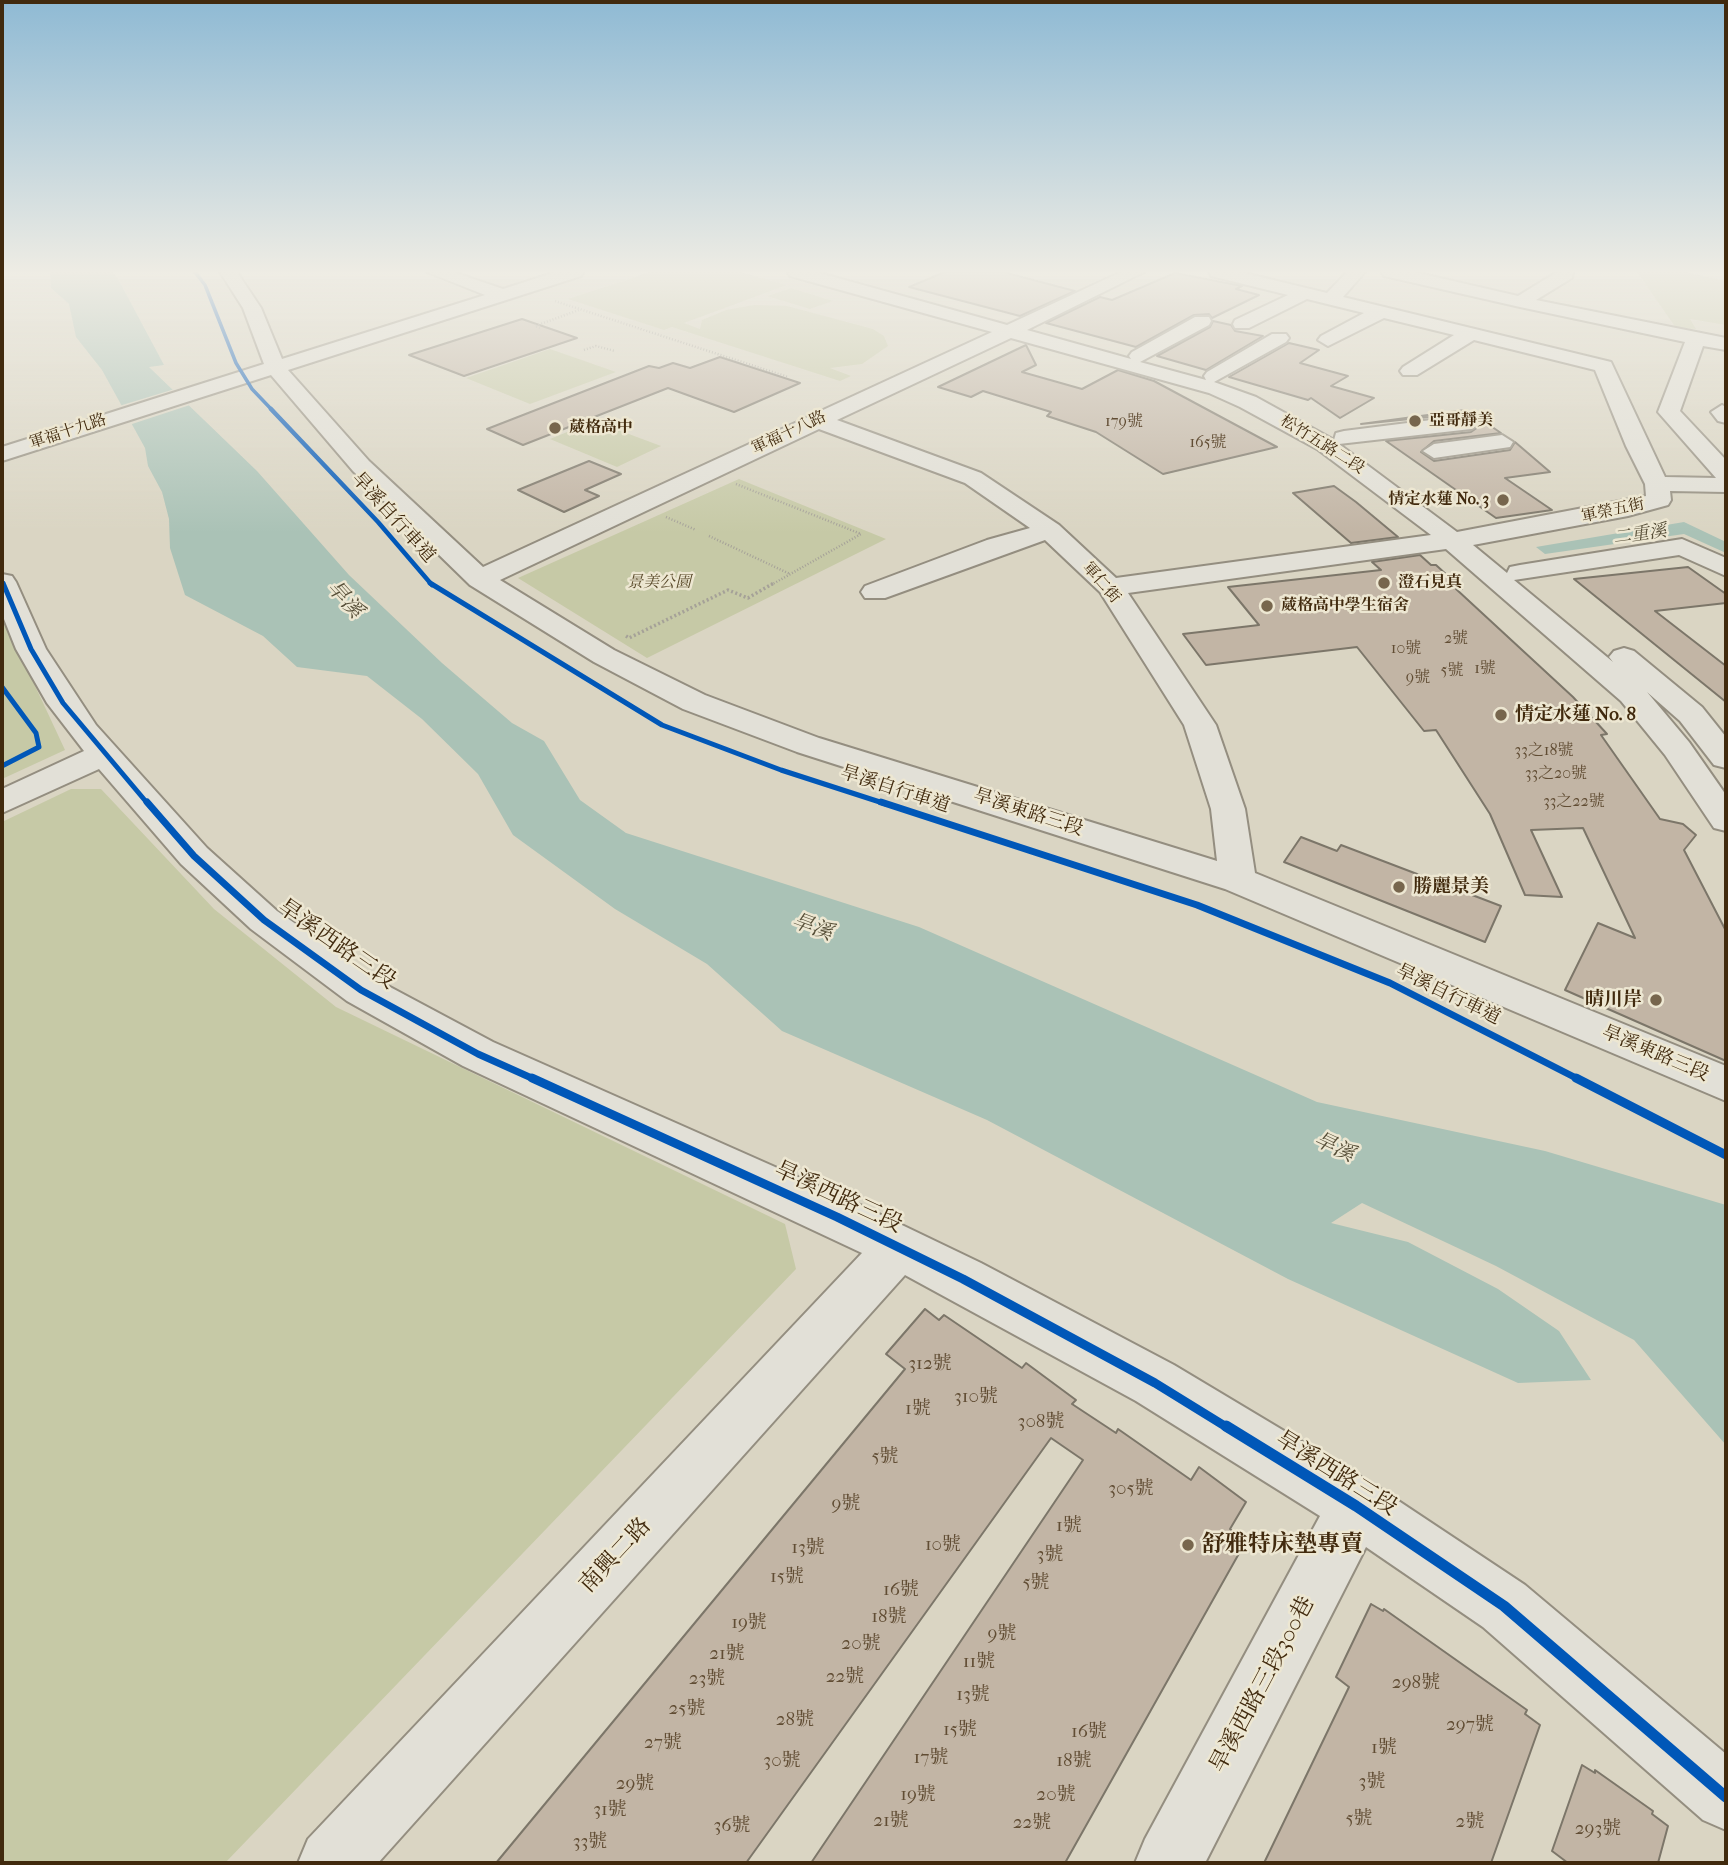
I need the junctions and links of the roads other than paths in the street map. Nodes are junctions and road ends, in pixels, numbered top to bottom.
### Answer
1 (265, 359) edge
2 (298, 359) edge
3 (951, 359) edge
4 (1117, 359) edge
5 (1150, 359) edge
6 (1243, 359) edge
7 (1429, 359) edge
8 (1575, 359) edge
9 (1602, 359) edge
10 (1689, 359) edge
11 (1604, 366) junction
12 (266, 369) junction
13 (1410, 371) dead end
14 (1214, 376) junction
15 (816, 421) junction
16 (1471, 422) dead end
17 (1344, 438) junction
18 (1502, 442) dead end
19 (7, 452) edge
20 (1414, 453) dead end
21 (1726, 474) edge
22 (1657, 484) junction
23 (1726, 485) edge
24 (1050, 530) junction
25 (1464, 539) junction
26 (1726, 568) edge
27 (1520, 573) junction
28 (480, 579) junction
29 (2, 582) edge
30 (1110, 587) junction
31 (875, 592) dead end
32 (104, 754) junction
33 (1726, 758) edge
34 (2, 802) edge
35 (1726, 820) edge
36 (1238, 880) junction
37 (1726, 1084) edge
38 (897, 1247) junction
39 (1356, 1506) junction
40 (1726, 1797) edge
41 (332, 1863) edge
42 (1169, 1863) edge

1 - 12 street, 旱溪東路三段
2 - 12 street, 軍福十九路
3 - 15 street, 軍福十八路
4 - 25 street, 松竹五路二段
5 - 14 street, 松竹五路二段
6 - 14 street
7 - 13 street
8 - 11 street
9 - 11 street, 軍榮五街
10 - 21 street
11 - 22 street, 軍榮五街
12 - 19 street, 軍福十九路
12 - 28 street, 旱溪東路三段
14 - 17 street, 松竹五路二段
15 - 24 street, 軍仁街
15 - 28 street, 軍福十八路
16 - 17 street
17 - 25 street, 松竹五路二段
18 - 20 street
22 - 23 street
22 - 25 street, 軍榮五街
24 - 30 street, 軍仁街
24 - 31 street
25 - 27 street, 松竹五路二段
25 - 30 street, 軍榮五街
25 - 35 street, 松竹五路二段
26 - 27 street
27 - 33 street, 松竹五路二段
28 - 36 street, 旱溪東路三段
29 - 32 street, 旱溪西路三段
30 - 36 street, 軍仁街
32 - 34 street
32 - 38 street, 旱溪西路三段
36 - 37 street, 旱溪東路三段
38 - 39 street, 旱溪西路三段
38 - 41 street, 南興二路
39 - 40 street, 旱溪西路三段
39 - 42 street, 旱溪西路三段300巷

